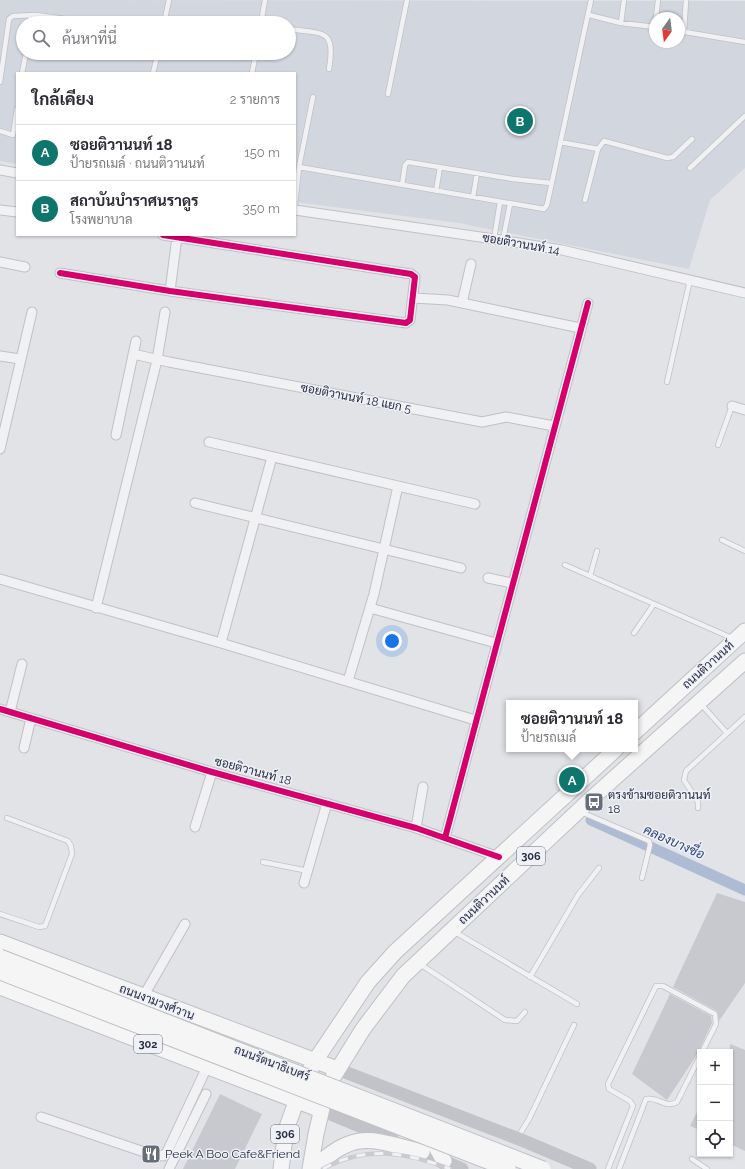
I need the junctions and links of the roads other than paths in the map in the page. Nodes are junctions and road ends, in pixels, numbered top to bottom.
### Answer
1 (169, 0) edge
2 (265, 0) edge
3 (407, 0) edge
4 (591, 0) edge
5 (624, 0) edge
6 (658, 0) edge
7 (686, 0) edge
8 (657, 12) edge
9 (684, 12) edge
10 (32, 15) joint
11 (588, 15) junction
12 (22, 16) edge
13 (40, 16) edge
14 (166, 16) edge
15 (262, 16) edge
16 (16, 17) edge
17 (620, 23) junction
18 (649, 26) edge
19 (296, 31) edge
20 (685, 33) edge
21 (745, 42) edge
22 (0, 43) edge
23 (6, 44) junction
24 (25, 60) edge
25 (156, 60) edge
26 (255, 60) edge
27 (329, 69) dead end
28 (22, 72) edge
29 (153, 72) edge
30 (252, 72) edge
31 (0, 82) edge
32 (388, 94) dead end
33 (313, 97) dead end
34 (16, 116) edge
35 (745, 116) edge
36 (0, 131) edge
37 (692, 139) dead end
38 (560, 142) junction
39 (598, 149) junction
40 (299, 167) junction
41 (440, 167) junction
42 (690, 168) dead end
43 (0, 170) edge
44 (16, 173) edge
45 (478, 173) junction
46 (551, 183) junction
47 (296, 184) edge
48 (402, 185) junction
49 (436, 191) junction
50 (473, 197) junction
51 (585, 200) dead end
52 (500, 202) junction
53 (510, 204) junction
54 (0, 210) edge
55 (296, 210) edge
56 (16, 212) edge
57 (170, 236) edge
58 (177, 237) junction
59 (499, 239) junction
60 (0, 262) edge
61 (471, 264) dead end
62 (25, 267) dead end
63 (60, 273) dead end
64 (690, 280) junction
65 (170, 291) junction
66 (745, 293) edge
67 (413, 298) junction
68 (462, 303) junction
69 (588, 303) dead end
70 (32, 312) dead end
71 (165, 312) dead end
72 (580, 328) junction
73 (136, 341) dead end
74 (134, 354) junction
75 (0, 356) edge
76 (20, 359) junction
77 (157, 360) junction
78 (667, 382) dead end
79 (732, 406) joint
80 (745, 409) edge
81 (554, 426) junction
82 (116, 435) dead end
83 (209, 442) dead end
84 (718, 445) dead end
85 (0, 449) edge
86 (272, 457) junction
87 (398, 486) junction
88 (195, 503) dead end
89 (475, 504) dead end
90 (256, 518) junction
91 (722, 540) dead end
92 (384, 549) junction
93 (596, 551) dead end
94 (745, 551) edge
95 (565, 565) dead end
96 (461, 568) dead end
97 (590, 576) junction
98 (488, 578) dead end
99 (0, 579) edge
100 (512, 583) junction
101 (654, 604) junction
102 (96, 608) junction
103 (370, 608) junction
104 (634, 632) dead end
105 (740, 635) edge
106 (221, 643) junction
107 (496, 643) junction
108 (744, 663) edge
109 (22, 664) dead end
110 (348, 681) junction
111 (699, 703) junction
112 (0, 709) edge
113 (10, 712) junction
114 (745, 717) edge
115 (31, 718) junction
116 (475, 720) junction
117 (638, 729) edge
118 (727, 732) junction
119 (24, 748) dead end
120 (613, 752) edge
121 (212, 772) junction
122 (423, 787) dead end
123 (327, 804) junction
124 (698, 808) dead end
125 (579, 812) junction
126 (7, 818) dead end
127 (195, 827) dead end
128 (416, 828) junction
129 (445, 838) junction
130 (499, 857) junction
131 (263, 862) dead end
132 (600, 868) dead end
133 (308, 871) junction
134 (642, 878) dead end
135 (304, 883) dead end
136 (0, 914) edge
137 (185, 924) dead end
138 (452, 930) junction
139 (0, 942) edge
140 (0, 957) edge
141 (417, 962) junction
142 (0, 972) edge
143 (530, 977) junction
144 (1, 989) edge
145 (144, 997) junction
146 (577, 1004) dead end
147 (525, 1012) dead end
148 (209, 1022) junction
149 (574, 1025) dead end
150 (704, 1049) edge
151 (697, 1062) edge
152 (313, 1065) junction
153 (207, 1066) junction
154 (337, 1069) junction
155 (302, 1085) junction
156 (327, 1087) junction
157 (206, 1094) dead end
158 (295, 1100) junction
159 (322, 1106) junction
160 (41, 1117) dead end
161 (520, 1140) junction
162 (422, 1152) junction
163 (692, 1160) dead end
164 (444, 1161) junction
165 (169, 1169) edge
166 (280, 1169) edge
167 (311, 1169) edge
168 (462, 1169) edge
169 (490, 1169) edge
170 (508, 1169) edge
171 (543, 1169) edge
172 (590, 1169) edge
173 (608, 1169) edge
174 (619, 1169) edge
175 (707, 1169) edge

1 - 14 lane
2 - 15 lane
3 - 32 lane
4 - 11 lane
5 - 17 lane
6 - 8 lane
7 - 9 lane
10 - 12 lane
10 - 13 lane
11 - 17 lane
11 - 38 lane
16 - 23 lane
17 - 18 lane
19 - 27 lane
20 - 21 lane
22 - 23 lane
23 - 31 lane
24 - 28 lane
25 - 29 lane
26 - 30 lane
33 - 40 lane
34 - 36 lane
35 - 42 lane
37 - 39 lane
38 - 39 lane
38 - 46 lane
39 - 51 lane
40 - 47 lane
40 - 48 lane
41 - 45 lane
41 - 48 lane
41 - 49 lane
43 - 44 street
45 - 46 lane
45 - 50 lane
46 - 53 lane
48 - 49 lane
49 - 50 lane
50 - 52 lane
52 - 53 lane
52 - 59 lane
53 - 59 lane
54 - 56 street
55 - 59 street, ซอยติวานนท์ 14
57 - 58 street
58 - 65 street
58 - 67 street
59 - 64 street, ซอยติวานนท์ 14
60 - 62 street
61 - 68 street
63 - 65 street
64 - 66 street, ซอยติวานนท์ 14
64 - 78 lane
65 - 67 street
67 - 68 street
68 - 72 street
69 - 72 street
70 - 76 street
71 - 77 street
72 - 81 street
73 - 74 street
74 - 77 street, ซอยติวานนท์ 18 แยก 5
74 - 82 street
75 - 76 street
76 - 85 street
77 - 81 street, ซอยติวานนท์ 18 แยก 5
77 - 102 street
79 - 80 street
79 - 84 lane
81 - 100 street
83 - 86 street
86 - 87 street
86 - 90 street
87 - 89 street
87 - 92 street
88 - 90 street
90 - 92 street
90 - 106 street
91 - 94 lane
92 - 96 street
92 - 103 street
93 - 97 lane
95 - 97 lane
97 - 101 lane
98 - 100 street
99 - 102 street
100 - 107 street
101 - 104 lane
101 - 105 lane
102 - 106 street
103 - 107 street
103 - 110 street
105 - 117 main road, ถนนติวานนท์
106 - 110 street
107 - 116 street
108 - 111 main road, ถนนติวานนท์ / 306
109 - 113 street
110 - 116 street
111 - 118 lane
111 - 125 main road, ถนนติวานนท์ / 306
112 - 113 street, ซอยติวานนท์ 18
113 - 115 street, ซอยติวานนท์ 18
114 - 118 lane
115 - 119 street
115 - 121 street, ซอยติวานนท์ 18
116 - 129 street
118 - 124 lane
120 - 130 main road, ถนนติวานนท์ / 306
121 - 123 street, ซอยติวานนท์ 18
121 - 127 street
122 - 128 street
123 - 128 street, ซอยติวานนท์ 18
123 - 133 street
125 - 134 lane
125 - 138 main road, ถนนติวานนท์ / 306
126 - 136 lane
128 - 129 street, ซอยติวานนท์ 18
129 - 130 street, ซอยติวานนท์ 18
130 - 152 main road, ถนนติวานนท์ / 306
131 - 133 lane
132 - 143 lane
133 - 135 street
137 - 145 street
138 - 141 main road, ถนนติวานนท์ / 306
138 - 143 lane
139 - 145 main road, ถนนงามวงศ์วาน
140 - 171 main road, ถนนรัตนาธิเบศร์, bridge
141 - 147 lane
141 - 154 main road, ถนนติวานนท์ / 306
142 - 170 main road, ถนนรัตนาธิเบศร์, bridge
143 - 146 lane
144 - 153 main road, 302
145 - 148 main road, ถนนงามวงศ์วาน
148 - 152 main road, ถนนงามวงศ์วาน
148 - 155 main road
149 - 161 lane
150 - 173 lane
151 - 174 lane
152 - 154 main road, ถนนรัตนาธิเบศร์
152 - 155 main road, ถนนติวานนท์ / 306
152 - 156 main road
153 - 158 main road, 302
153 - 160 street
154 - 156 main road, ถนนติวานนท์ / 306
154 - 161 main road, ถนนรัตนาธิเบศร์
155 - 158 main road, ถนนติวานนท์ / 306
155 - 159 main road
156 - 159 main road, ถนนติวานนท์ / 306
156 - 164 main road
157 - 165 street
158 - 159 main road, 302
158 - 166 main road, ถนนติวานนท์ / 306
159 - 162 main road, 302
159 - 167 main road, ถนนติวานนท์ / 306
161 - 169 main road
161 - 172 main road, ถนนรัตนาธิเบศร์
162 - 164 main road, 302
162 - 167 main road
163 - 175 lane
164 - 168 main road, 302

